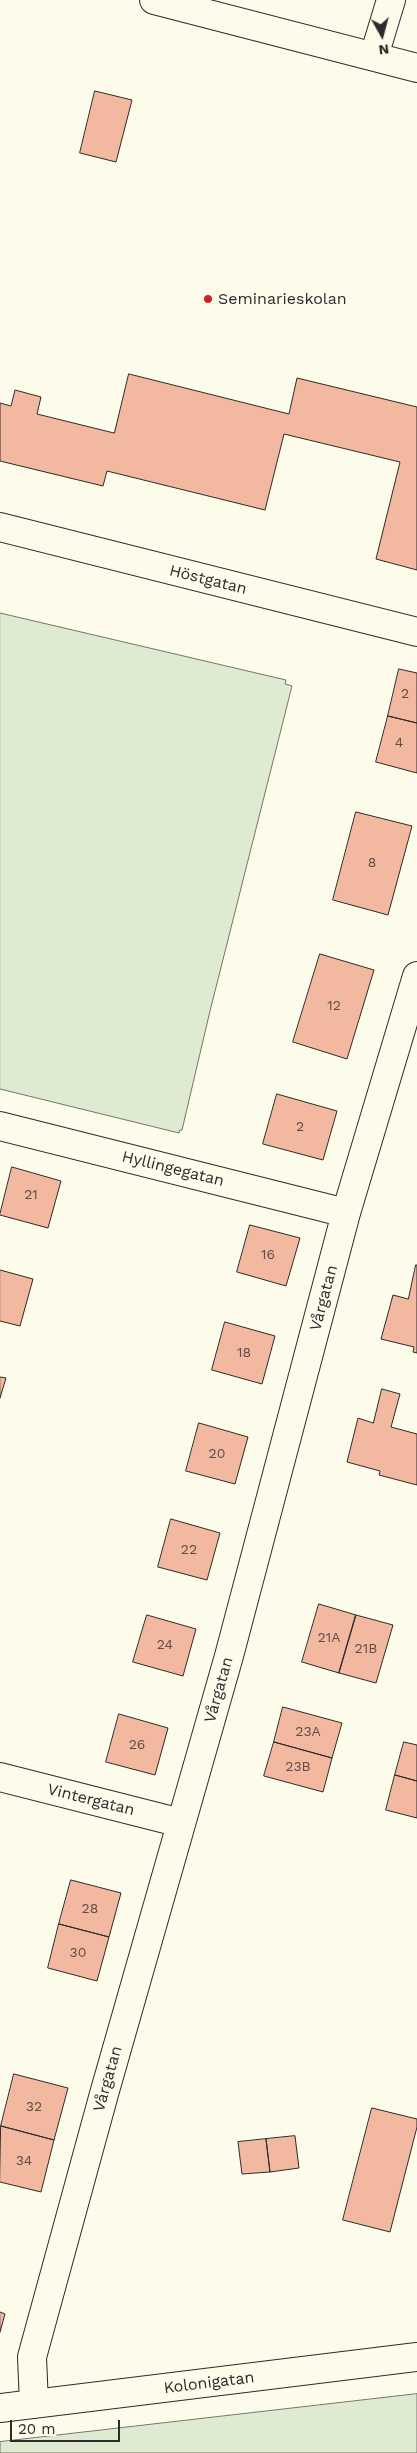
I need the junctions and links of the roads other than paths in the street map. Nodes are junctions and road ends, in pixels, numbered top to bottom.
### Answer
1 (154, 0) edge
2 (391, 0) edge
3 (374, 56) junction
4 (417, 68) edge
5 (0, 527) edge
6 (417, 632) edge
7 (417, 976) edge
8 (0, 1126) edge
9 (346, 1213) junction
10 (0, 1778) edge
11 (181, 1823) junction
12 (417, 2357) edge
13 (34, 2404) junction
14 (0, 2408) edge

1 - 3 street
2 - 3 street
3 - 4 street
5 - 6 street, Höstgatan
7 - 9 street, Vårgatan
8 - 9 street, Hyllingegatan
9 - 11 street, Vårgatan
10 - 11 street, Vintergatan
11 - 13 street, Vårgatan
12 - 13 street, Kolonigatan
13 - 14 street, Kolonigatan

